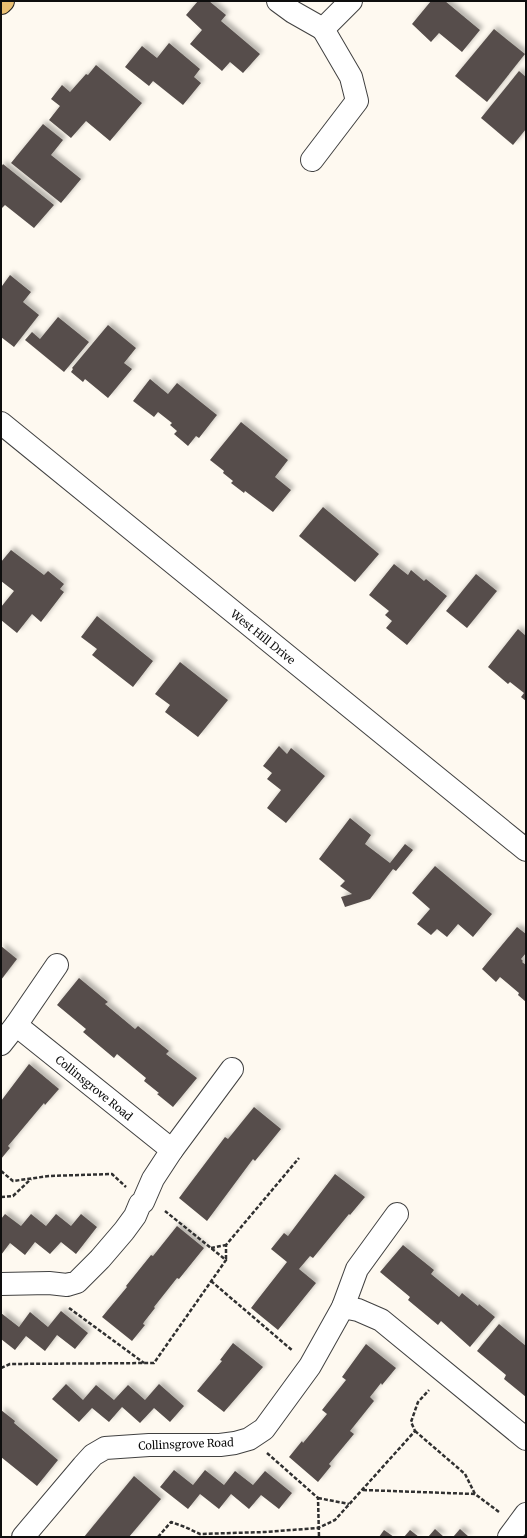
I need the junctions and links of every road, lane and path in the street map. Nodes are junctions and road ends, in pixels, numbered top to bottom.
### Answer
1 (278, 1) edge
2 (351, 1) edge
3 (323, 29) junction
4 (312, 160) dead end
5 (1, 423) edge
6 (526, 850) edge
7 (57, 965) dead end
8 (16, 1025) junction
9 (1, 1044) edge
10 (232, 1069) dead end
11 (172, 1150) junction
12 (299, 1158) dead end
13 (1, 1171) edge
14 (31, 1179) junction
15 (1, 1197) edge
16 (143, 1202) junction
17 (397, 1214) dead end
18 (226, 1245) junction
19 (211, 1248) junction
20 (226, 1260) junction
21 (211, 1281) junction
22 (49, 1283) junction
23 (1, 1284) edge
24 (344, 1307) junction
25 (145, 1363) junction
26 (310, 1366) junction
27 (1, 1368) edge
28 (444, 1372) junction
29 (264, 1429) junction
30 (415, 1431) junction
31 (526, 1439) edge
32 (362, 1490) junction
33 (475, 1494) junction
34 (318, 1498) junction
35 (349, 1504) junction
36 (517, 1526) edge
37 (318, 1528) junction
38 (22, 1537) edge
39 (158, 1537) edge
40 (319, 1537) edge

1 - 3 street
2 - 3 street
3 - 4 street
5 - 6 street, West Hill Drive
7 - 8 street
8 - 9 street
8 - 11 street, Collinsgrove Road
10 - 11 street
11 - 16 street
12 - 18 path
13 - 14 path
14 - 15 path
14 - 16 path
16 - 19 path
16 - 22 street
17 - 24 street, Collinsgrove Road
18 - 19 path
18 - 20 path
19 - 20 path
20 - 21 path
21 - 25 path
21 - 26 path
22 - 23 street
22 - 25 path
24 - 26 street, Collinsgrove Road
24 - 28 street
25 - 27 path
26 - 29 street, Collinsgrove Road
28 - 30 path
28 - 31 street
29 - 34 path
29 - 38 street, Collinsgrove Road
30 - 32 path
30 - 33 path
32 - 33 path
32 - 35 path
33 - 36 path
34 - 35 path
34 - 37 path
35 - 37 path
37 - 39 path
37 - 40 path

